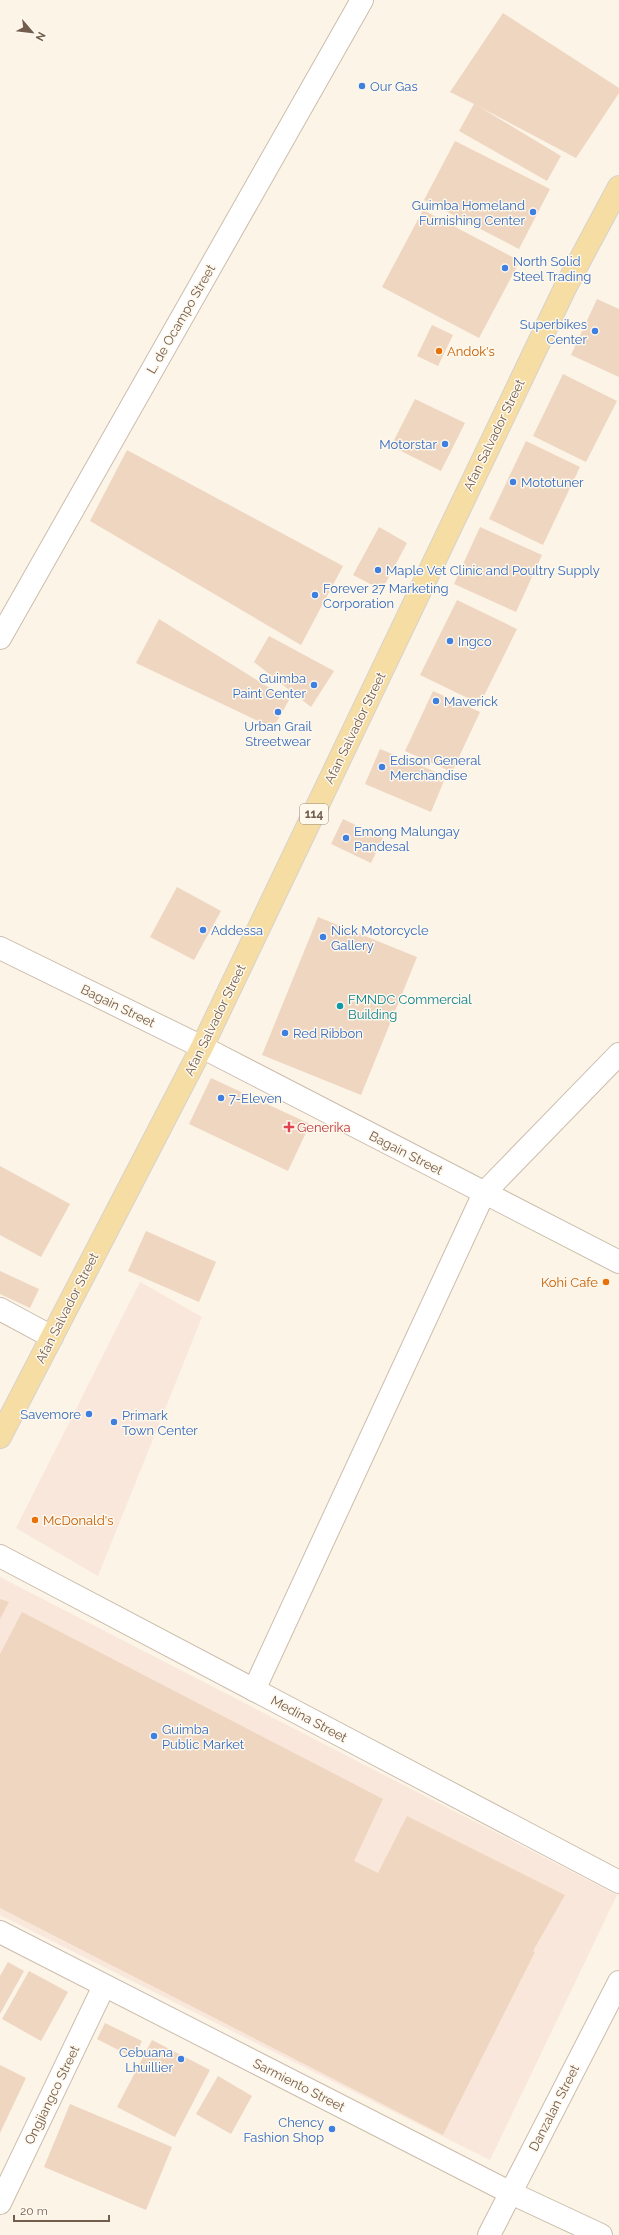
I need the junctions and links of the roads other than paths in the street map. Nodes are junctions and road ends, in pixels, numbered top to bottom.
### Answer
1 (362, 0) edge
2 (619, 187) edge
3 (0, 638) edge
4 (0, 948) edge
5 (202, 1047) junction
6 (619, 1054) edge
7 (484, 1193) junction
8 (619, 1262) edge
9 (0, 1309) edge
10 (52, 1337) junction
11 (0, 1437) edge
12 (0, 1556) edge
13 (254, 1690) junction
14 (619, 1882) edge
15 (0, 1932) edge
16 (619, 1982) edge
17 (104, 1986) junction
18 (512, 2193) junction
19 (0, 2203) edge
20 (489, 2235) edge
21 (601, 2235) edge

1 - 3 street, L. de Ocampo Street
2 - 5 main road, Afan Salvador Street / 114
4 - 5 street, Bagain Street
5 - 7 street, Bagain Street
5 - 10 main road, Afan Salvador Street / 114
6 - 7 street
7 - 8 street, Bagain Street
7 - 13 street
9 - 10 street
10 - 11 main road, Afan Salvador Street / 114
12 - 13 street, Medina Street
13 - 14 street, Medina Street
15 - 17 street, Sarmiento Street
16 - 18 street, Danzalan Street
17 - 18 street, Sarmiento Street
17 - 19 street, Ongjiangco Street
18 - 20 street, Danzalan Street
18 - 21 street, Sarmiento Street

